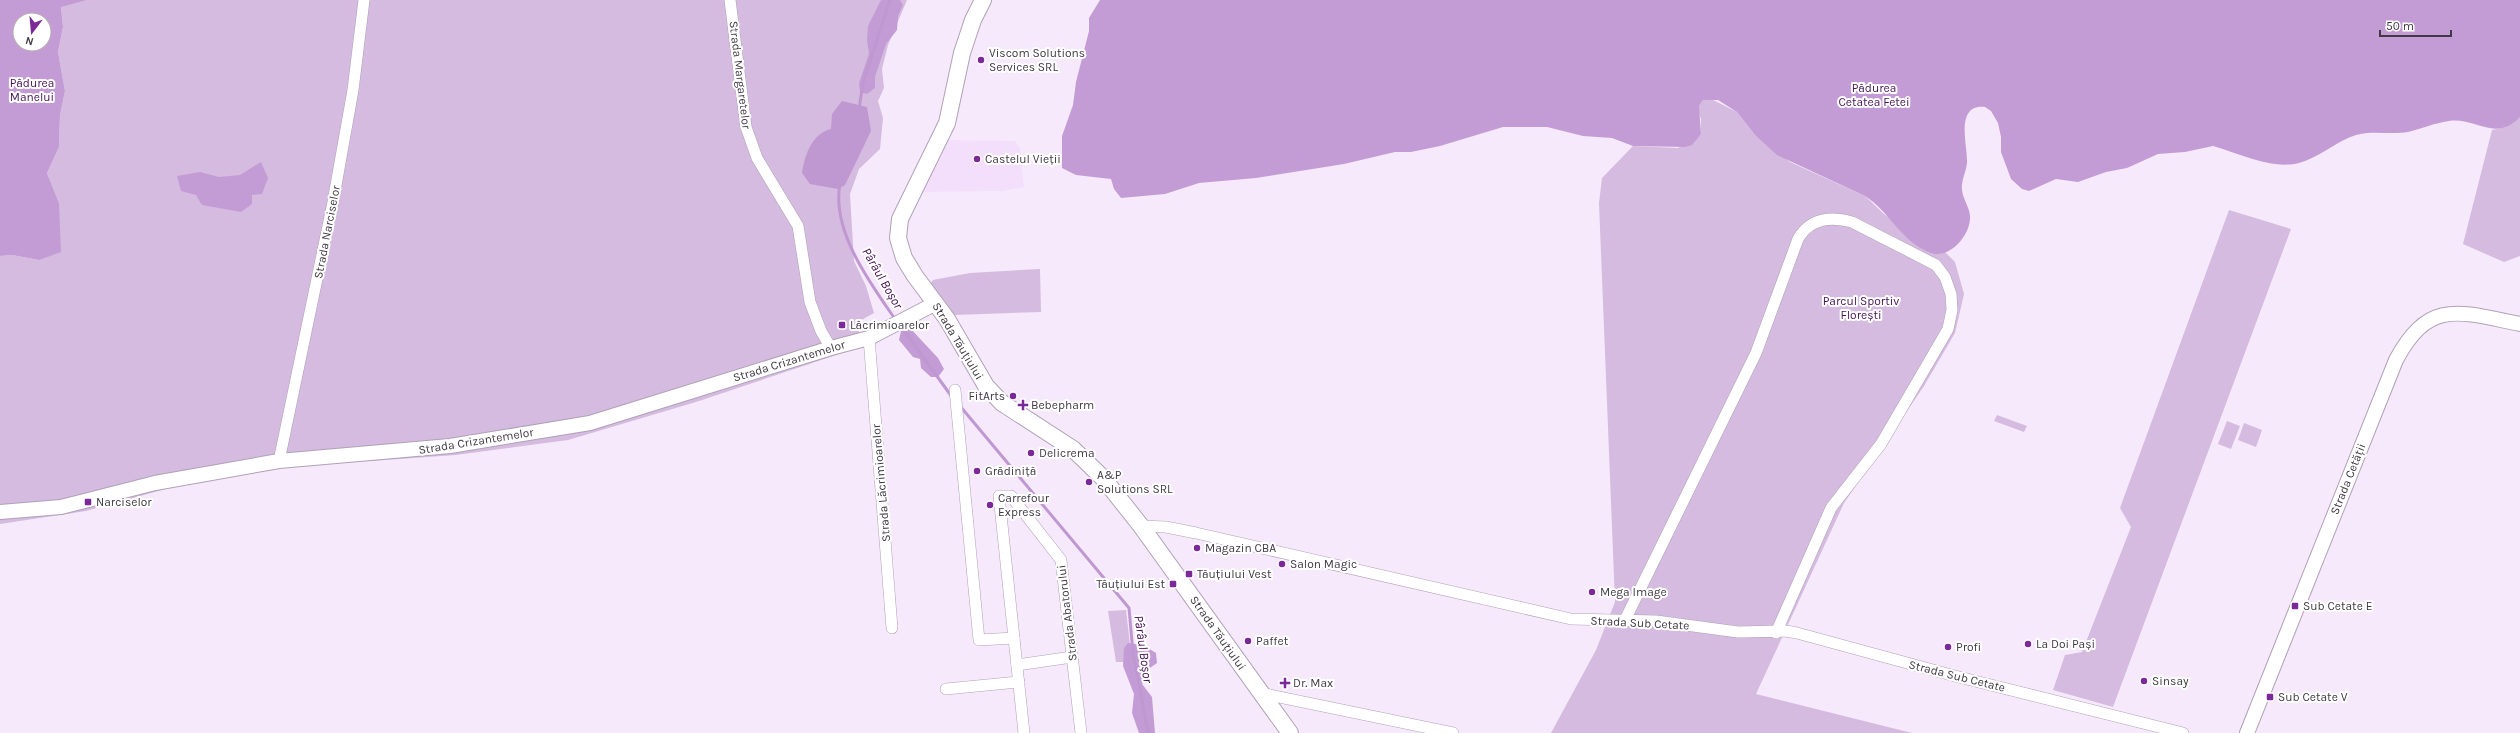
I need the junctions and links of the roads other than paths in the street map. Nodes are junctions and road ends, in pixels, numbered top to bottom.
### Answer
1 (364, 0) edge
2 (730, 0) edge
3 (983, 0) edge
4 (934, 308) junction
5 (2520, 324) edge
6 (869, 338) junction
7 (831, 348) junction
8 (955, 390) dead end
9 (279, 461) junction
10 (0, 512) edge
11 (1141, 526) junction
12 (1624, 622) junction
13 (892, 628) dead end
14 (1776, 633) junction
15 (1014, 638) junction
16 (1072, 657) junction
17 (1017, 665) junction
18 (1019, 682) junction
19 (946, 689) dead end
20 (1260, 693) junction
21 (1024, 733) edge
22 (1081, 733) edge
23 (1290, 733) edge
24 (1453, 733) edge
25 (2183, 733) edge
26 (2246, 733) edge

1 - 9 street, Strada Narciselor
2 - 7 street, Strada Margaretelor
3 - 4 main road, Strada Tăuțiului
4 - 6 street, Strada Crizantemelor
4 - 11 main road, Strada Tăuțiului
5 - 26 street, Strada Cetății
6 - 7 street, Strada Crizantemelor
6 - 13 street, Strada Lăcrimioarelor
7 - 9 street, Strada Crizantemelor
8 - 15 street
9 - 10 street, Strada Crizantemelor
11 - 12 street, Strada Sub Cetate
11 - 20 main road, Strada Tăuțiului
12 - 14 street, Strada Sub Cetate
12 - 14 street
14 - 25 street, Strada Sub Cetate
15 - 16 street, Strada Abatorului
15 - 17 street, Strada Abatorului
16 - 17 street
16 - 22 street, Strada Abatorului
17 - 18 street, Strada Abatorului
18 - 19 street
18 - 21 street, Strada Abatorului
20 - 23 main road, Strada Tăuțiului
20 - 24 street

